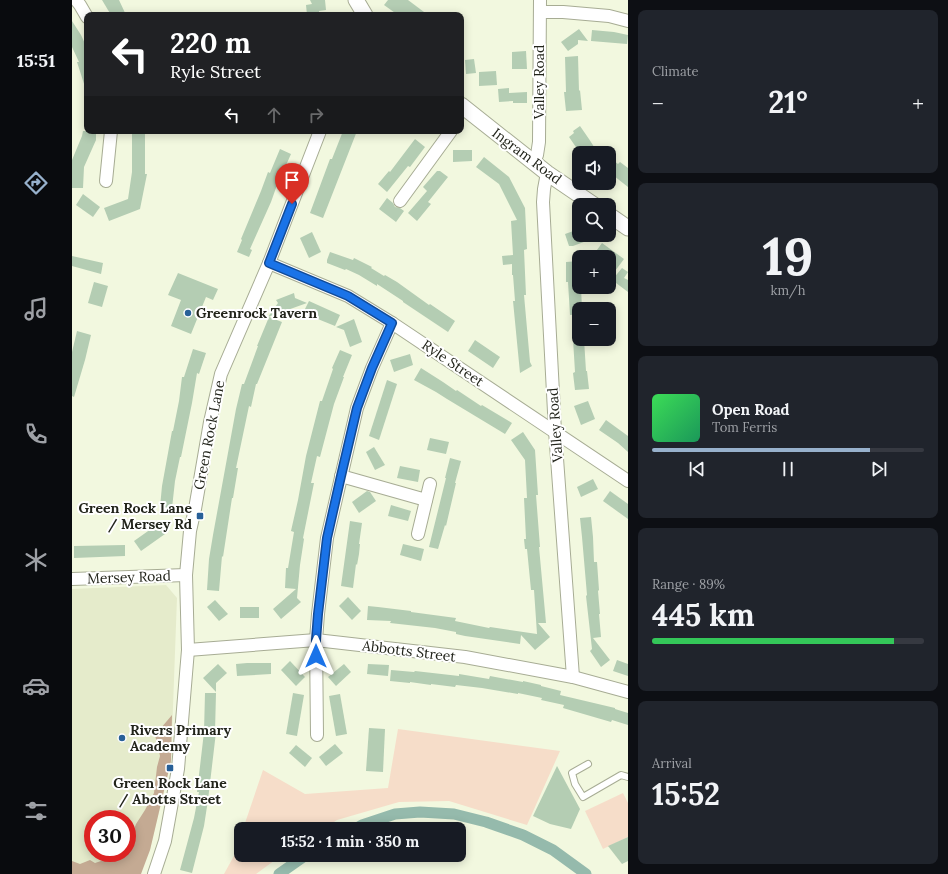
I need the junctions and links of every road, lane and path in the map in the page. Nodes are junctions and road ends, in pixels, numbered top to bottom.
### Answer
1 (76, 0) edge
2 (356, 0) edge
3 (540, 0) edge
4 (84, 12) edge
5 (363, 12) edge
6 (540, 12) junction
7 (628, 21) edge
8 (464, 112) edge
9 (111, 134) edge
10 (319, 134) edge
11 (449, 134) edge
12 (534, 163) junction
13 (547, 173) junction
14 (106, 181) dead end
15 (584, 198) edge
16 (400, 201) dead end
17 (616, 220) edge
18 (628, 228) edge
19 (269, 263) junction
20 (392, 323) junction
21 (555, 431) junction
22 (341, 476) junction
23 (628, 481) edge
24 (430, 484) dead end
25 (426, 500) junction
26 (418, 534) dead end
27 (186, 575) junction
28 (72, 579) edge
29 (316, 640) junction
30 (188, 650) junction
31 (573, 677) junction
32 (628, 692) edge
33 (317, 734) dead end
34 (588, 764) dead end
35 (628, 777) edge
36 (154, 874) edge

1 - 4 street
2 - 5 street
3 - 6 street, Valley Road
6 - 7 street
6 - 12 street, Valley Road
8 - 12 street, Ingram Road
9 - 14 street
10 - 19 street, Green Rock Lane
11 - 16 street
12 - 13 street, Ingram Road
13 - 15 street, Ingram Road
13 - 21 street, Valley Road
17 - 18 street
19 - 20 street, Ryle Street
19 - 27 street, Green Rock Lane
20 - 21 street, Ryle Street
20 - 22 street
21 - 23 street, Ryle Street
21 - 31 street, Valley Road
22 - 25 street
22 - 29 street
24 - 25 street
25 - 26 street
27 - 28 street, Mersey Road
27 - 30 street, Green Rock Lane
29 - 30 street, Abbotts Street
29 - 31 street, Abbotts Street
29 - 33 street
30 - 36 street, Green Rock Lane
31 - 32 street, Abbotts Street
34 - 35 lane

